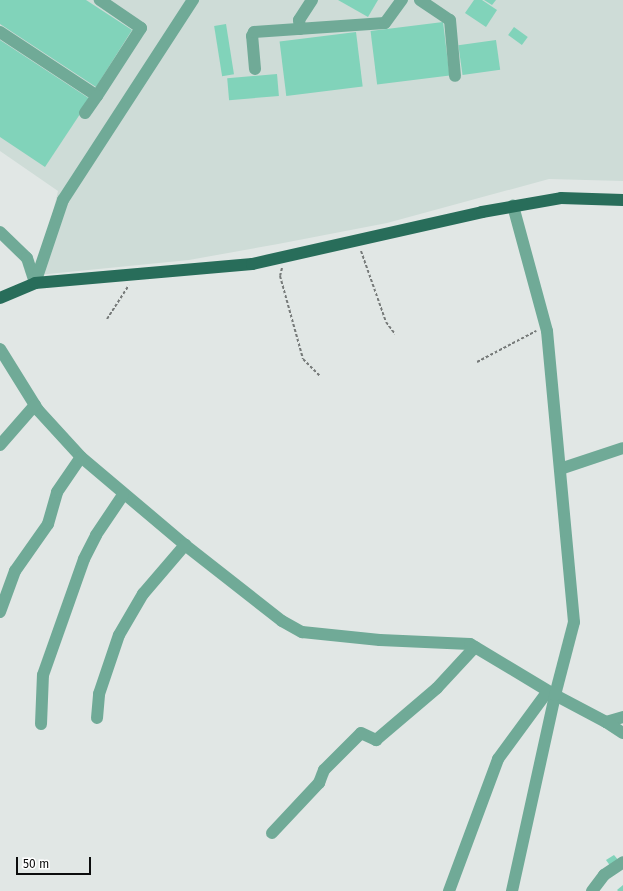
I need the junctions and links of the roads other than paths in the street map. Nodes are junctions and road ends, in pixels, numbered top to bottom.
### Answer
1 (100, 0) edge
2 (193, 0) edge
3 (312, 0) edge
4 (402, 0) edge
5 (420, 0) edge
6 (300, 29) junction
7 (0, 32) edge
8 (255, 69) dead end
9 (455, 76) dead end
10 (97, 96) junction
11 (85, 113) dead end
12 (623, 200) edge
13 (513, 206) junction
14 (0, 232) edge
15 (35, 283) junction
16 (0, 298) edge
17 (0, 350) edge
18 (35, 405) junction
19 (0, 445) edge
20 (623, 448) edge
21 (81, 456) junction
22 (560, 469) junction
23 (123, 495) junction
24 (185, 545) junction
25 (0, 612) edge
26 (475, 647) junction
27 (552, 693) junction
28 (623, 717) edge
29 (97, 718) dead end
30 (606, 722) junction
31 (41, 724) dead end
32 (623, 733) edge
33 (272, 833) dead end
34 (623, 862) edge
35 (449, 891) edge
36 (512, 891) edge
37 (592, 891) edge

1 - 10 street
2 - 15 street
3 - 6 street
4 - 6 street
5 - 9 street
6 - 8 street
7 - 10 street
10 - 11 street
12 - 13 main road
13 - 15 main road
13 - 22 street
14 - 15 street
15 - 16 main road
17 - 18 street
18 - 19 street
18 - 21 street
20 - 22 street
21 - 23 street
21 - 25 street
22 - 27 street
23 - 24 street
23 - 31 street
24 - 26 street
24 - 29 street
26 - 27 street
26 - 33 street
27 - 30 street
27 - 35 street
27 - 36 street
28 - 30 street
30 - 32 street
34 - 37 street

